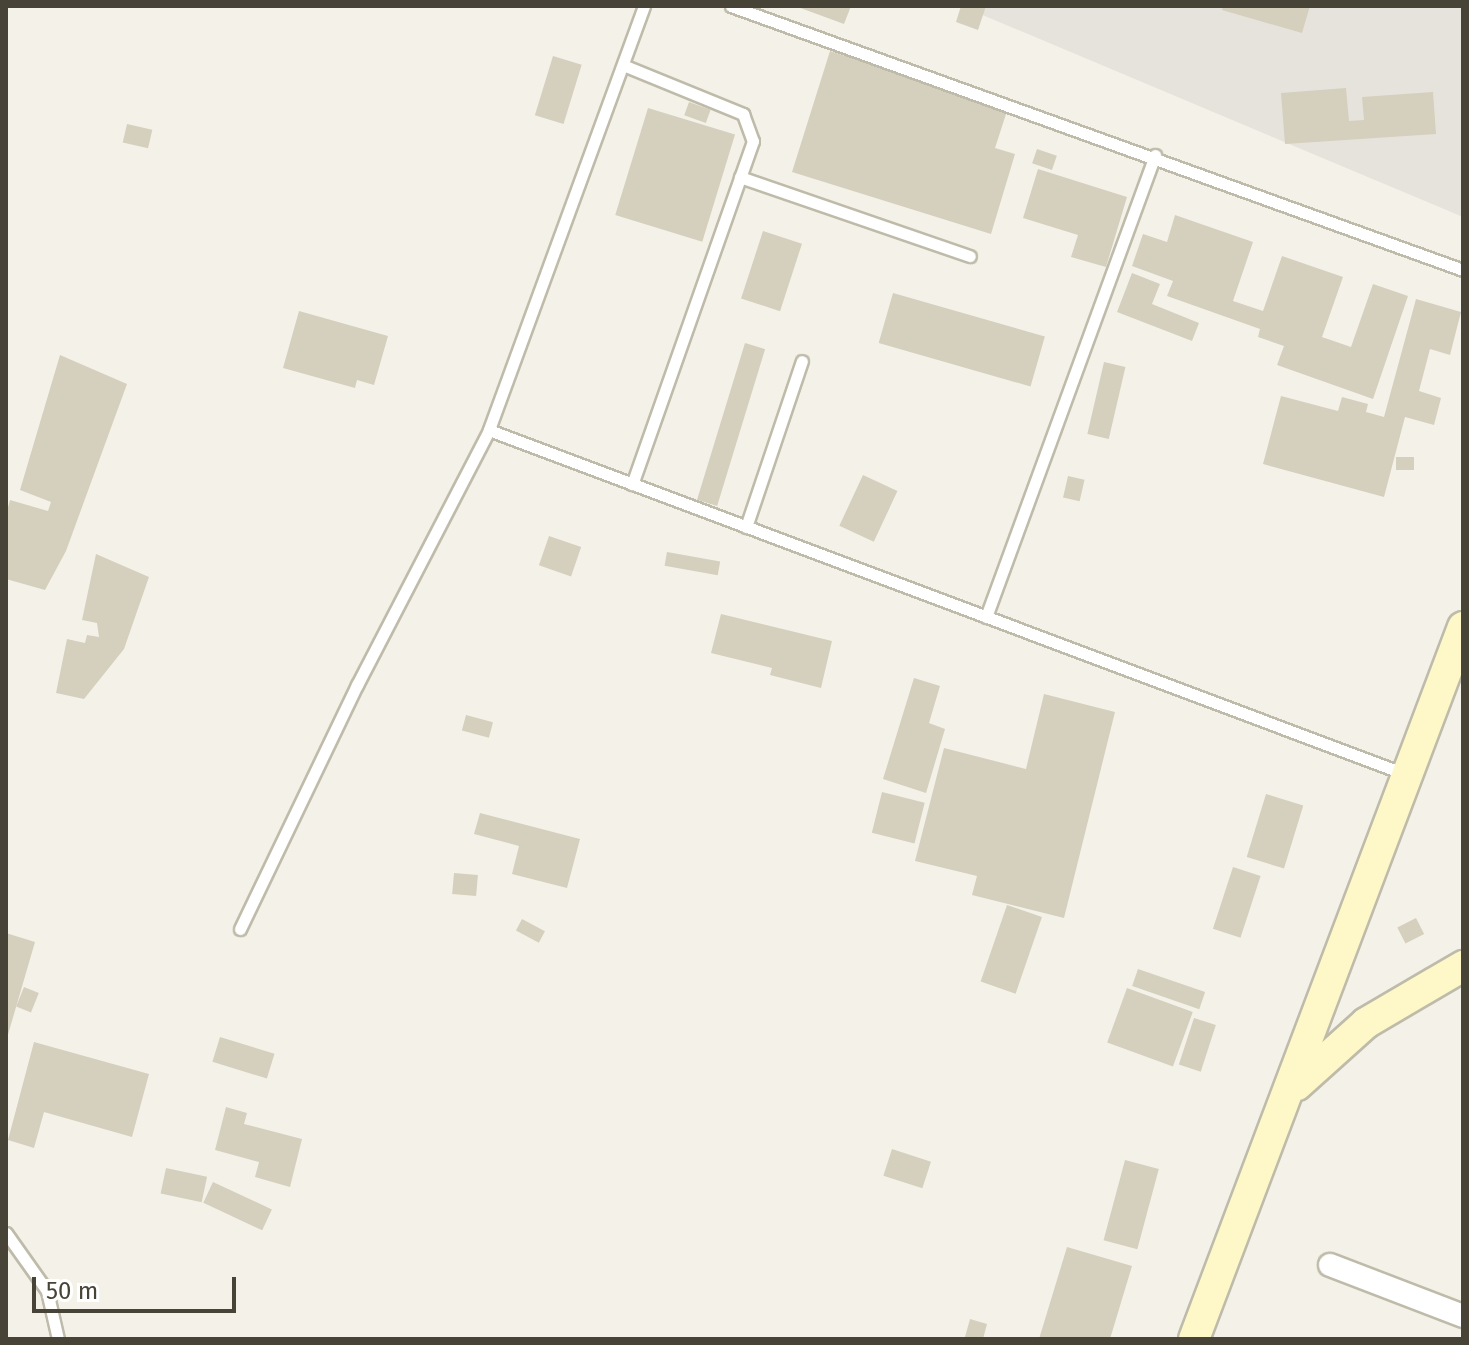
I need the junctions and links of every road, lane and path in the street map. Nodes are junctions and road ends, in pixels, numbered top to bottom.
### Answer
1 (644, 6) edge
2 (731, 6) edge
3 (623, 65) junction
4 (1155, 155) junction
5 (740, 177) junction
6 (970, 256) dead end
7 (1463, 270) edge
8 (802, 361) dead end
9 (489, 430) junction
10 (632, 484) junction
11 (746, 527) junction
12 (986, 617) junction
13 (1463, 627) edge
14 (1405, 774) junction
15 (240, 929) dead end
16 (1463, 966) edge
17 (1286, 1097) junction
18 (6, 1233) edge
19 (1330, 1265) dead end
20 (1463, 1316) edge
21 (58, 1339) edge
22 (1194, 1339) edge

1 - 3 lane
2 - 4 lane
3 - 5 lane
3 - 9 lane
4 - 7 lane
4 - 12 lane
5 - 6 lane
5 - 10 lane
8 - 11 lane
9 - 10 lane
9 - 15 lane
10 - 11 lane
11 - 12 lane
12 - 14 lane
13 - 14 street
14 - 17 street
16 - 17 street
17 - 22 street
18 - 21 lane
19 - 20 street

